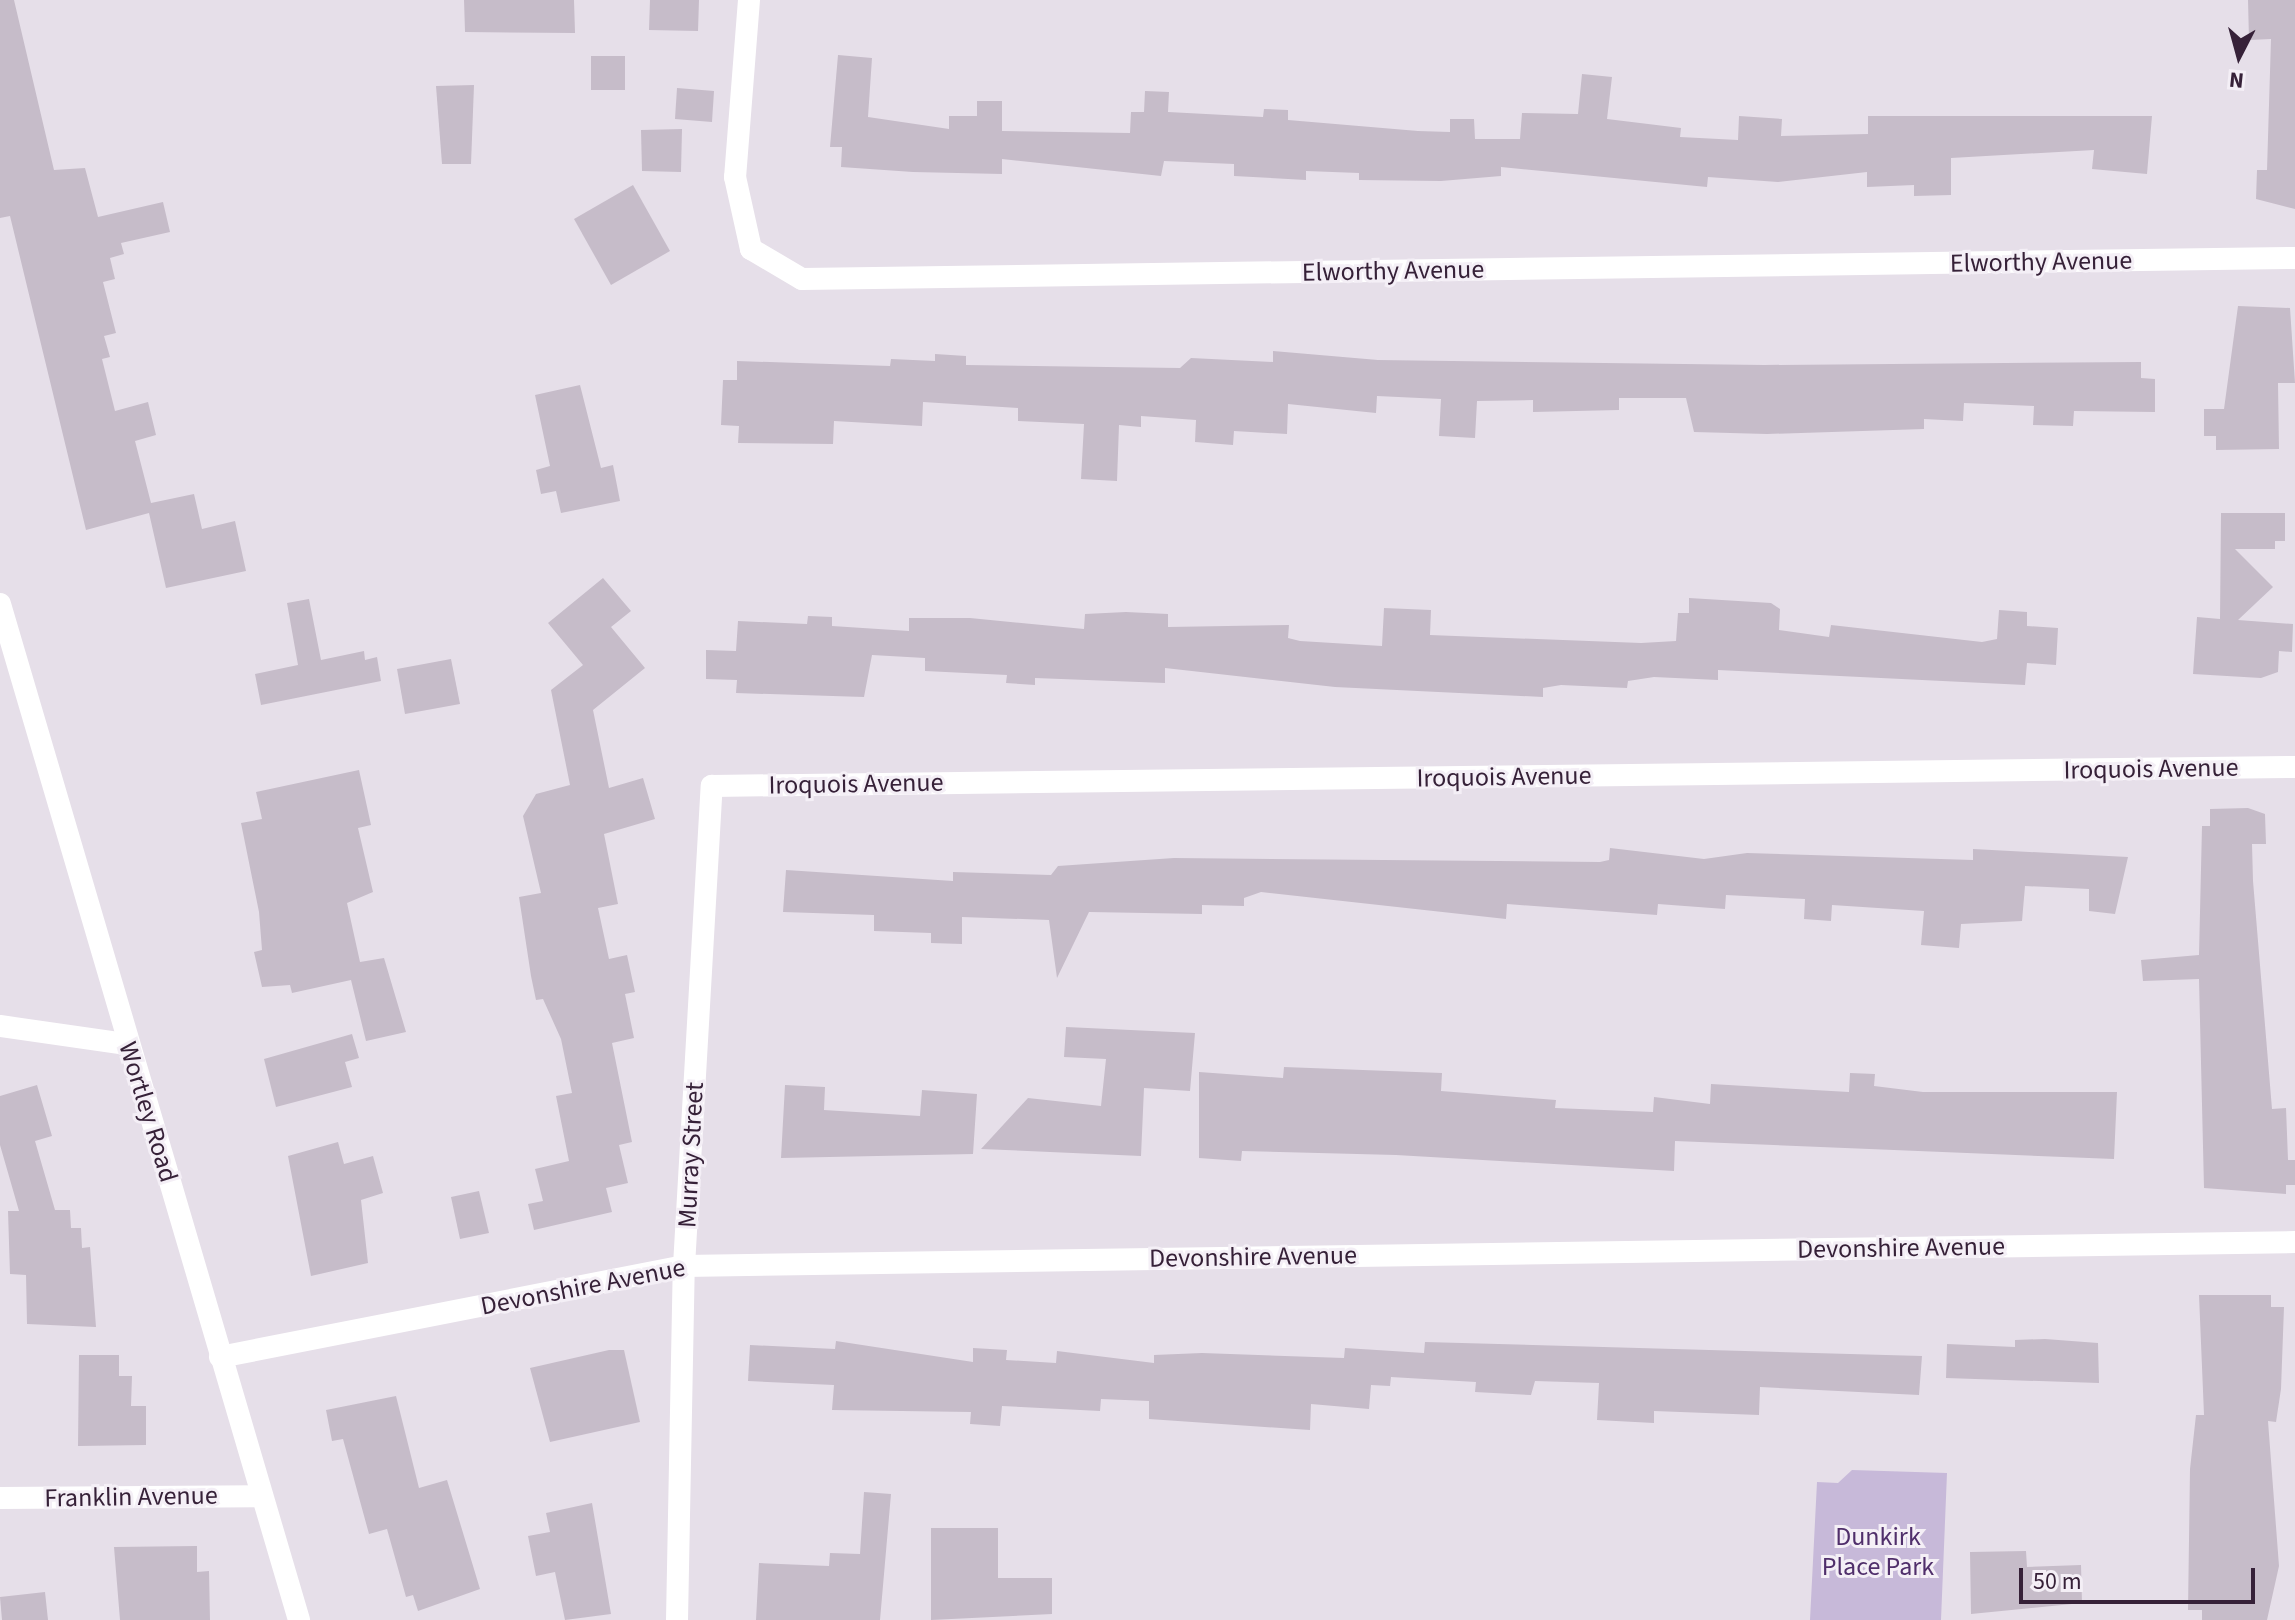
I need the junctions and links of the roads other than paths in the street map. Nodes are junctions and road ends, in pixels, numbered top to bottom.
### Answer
1 (749, 0) edge
2 (2295, 258) edge
3 (0, 604) edge
4 (2295, 767) edge
5 (712, 786) joint
6 (0, 1026) edge
7 (127, 1044) junction
8 (2295, 1242) edge
9 (684, 1266) junction
10 (220, 1357) junction
11 (262, 1496) junction
12 (0, 1498) edge
13 (299, 1620) edge
14 (677, 1620) edge

1 - 2 street, Elworthy Avenue
3 - 7 street, Wortley Road
4 - 5 street, Iroquois Avenue
5 - 9 street, Murray Street
6 - 7 street
7 - 10 street, Wortley Road
8 - 9 street, Devonshire Avenue
9 - 10 street, Devonshire Avenue
9 - 14 street, Murray Street
10 - 11 street, Wortley Road
11 - 12 street, Franklin Avenue
11 - 13 street, Wortley Road

